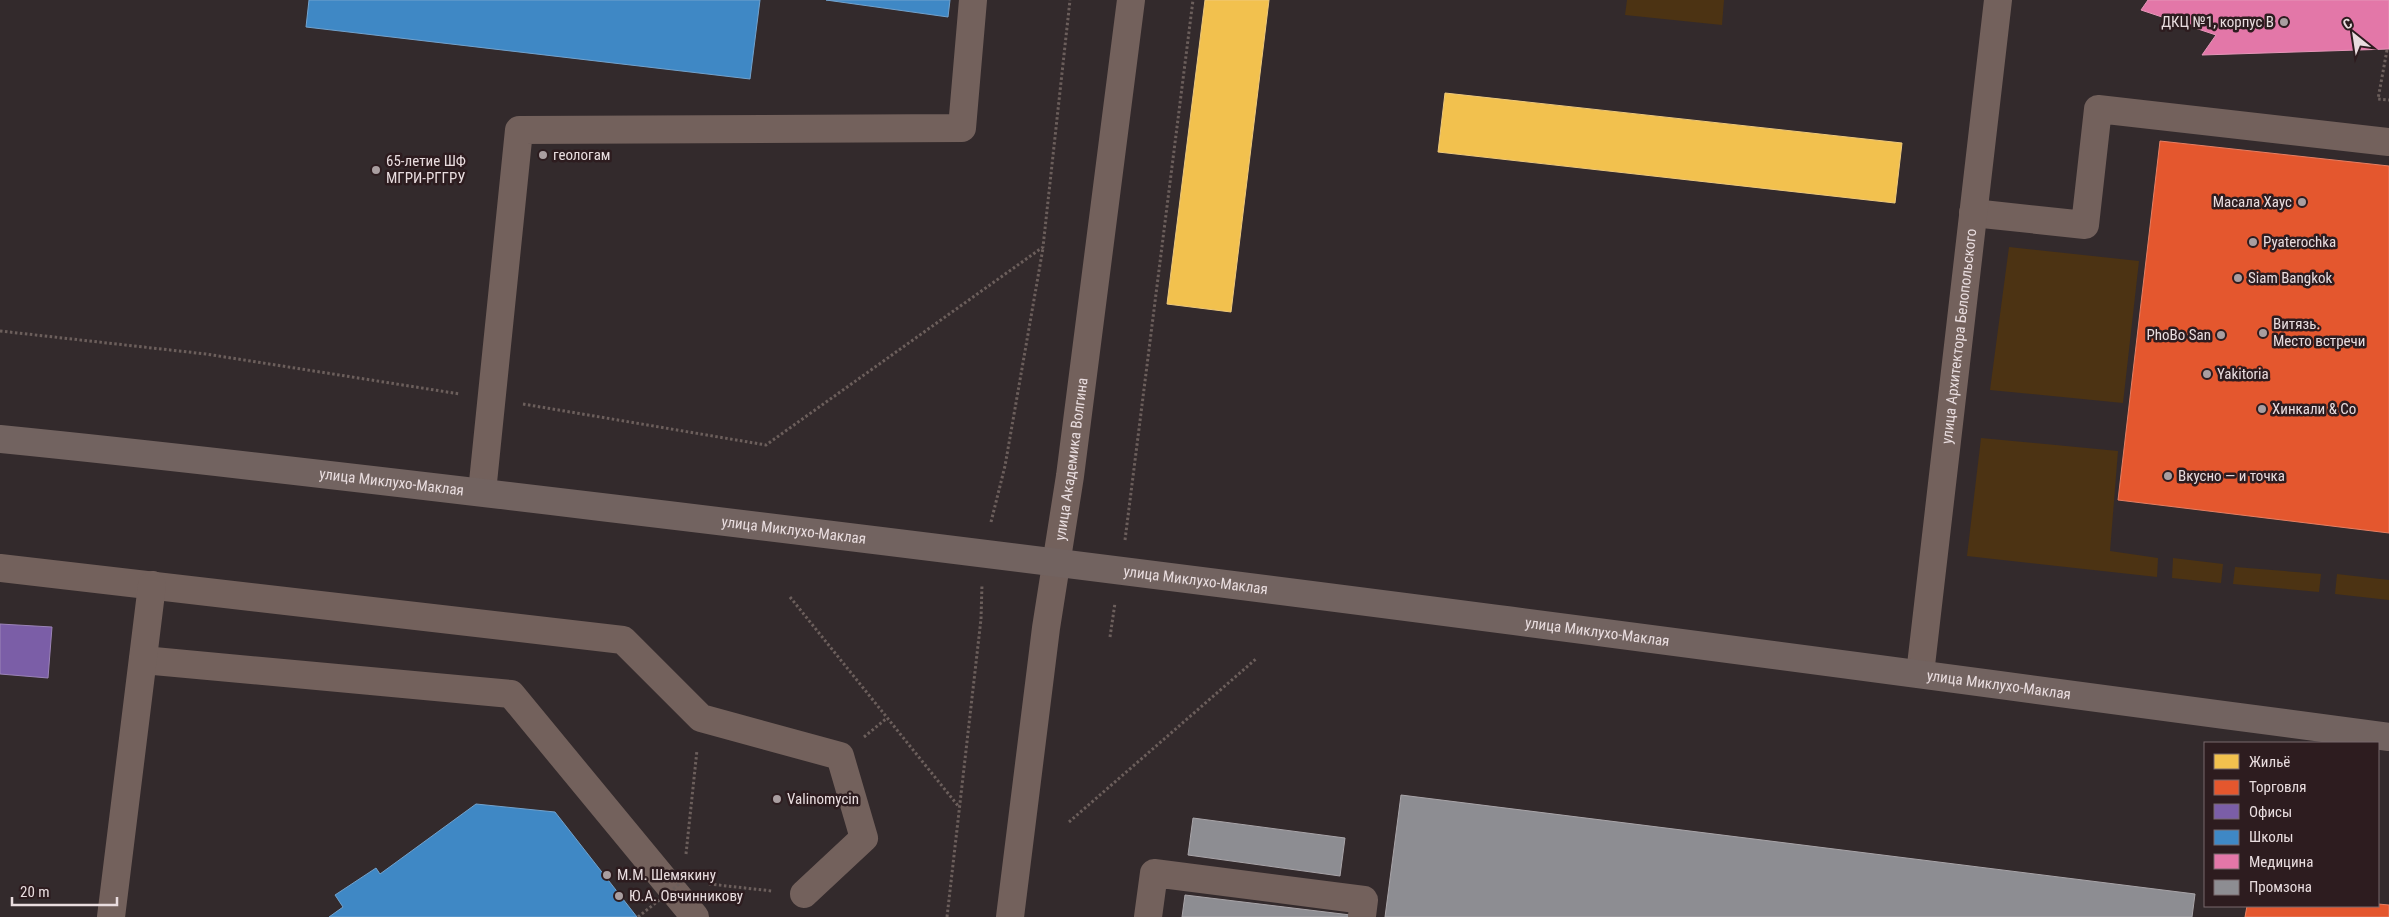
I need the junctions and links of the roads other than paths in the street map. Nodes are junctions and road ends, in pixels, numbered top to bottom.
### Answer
1 (973, 0) edge
2 (1131, 0) edge
3 (1998, 0) edge
4 (2389, 142) edge
5 (1973, 213) junction
6 (0, 438) edge
7 (482, 492) junction
8 (1057, 563) junction
9 (0, 568) edge
10 (152, 585) junction
11 (143, 660) junction
12 (1920, 674) junction
13 (2389, 737) edge
14 (804, 894) road end
15 (1362, 916) edge
16 (111, 917) edge
17 (695, 917) edge
18 (1010, 917) edge
19 (1148, 917) edge

1 - 7 street
2 - 8 street, улица Академика Волгина
3 - 5 street, улица Архитектора Белопольского
4 - 5 street
5 - 12 street, улица Архитектора Белопольского
6 - 7 main road, улица Миклухо-Маклая
7 - 8 main road, улица Миклухо-Маклая
8 - 12 main road, улица Миклухо-Маклая
8 - 18 street, улица Академика Волгина
9 - 10 street
10 - 11 street
10 - 14 street
11 - 16 street
11 - 17 street
12 - 13 main road, улица Миклухо-Маклая
15 - 19 street

